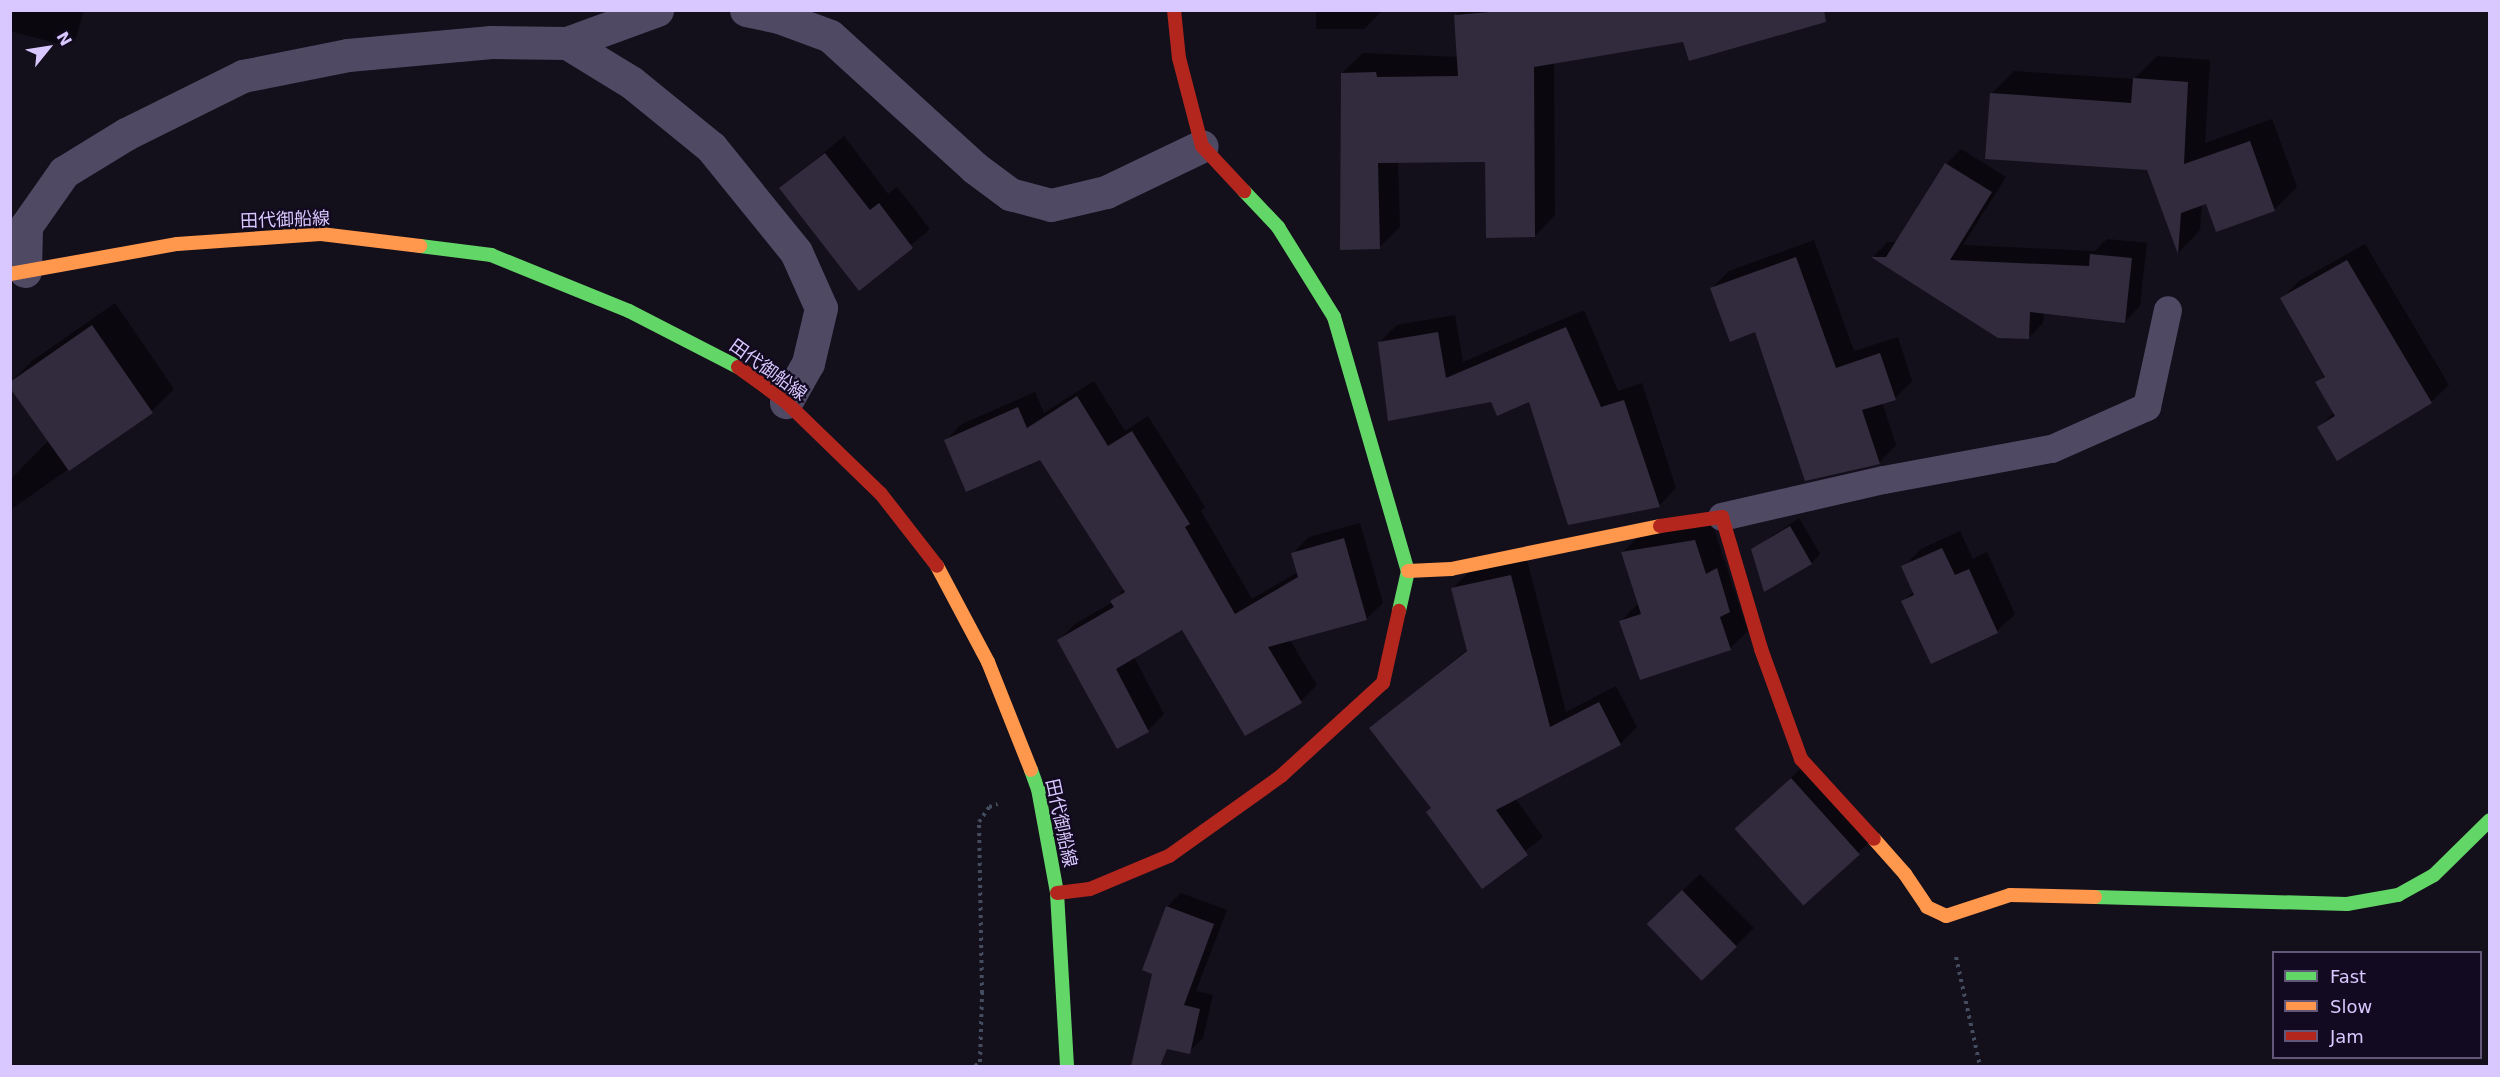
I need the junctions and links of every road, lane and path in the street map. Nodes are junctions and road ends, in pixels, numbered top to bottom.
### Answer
1 (657, 10) edge
2 (746, 10) edge
3 (1174, 10) edge
4 (567, 43) junction
5 (1202, 146) junction
6 (18, 272) edge
7 (2168, 310) dead end
8 (786, 402) junction
9 (1722, 517) junction
10 (1408, 571) junction
11 (1038, 789) junction
12 (2490, 820) edge
13 (1057, 892) junction
14 (1946, 916) junction
15 (975, 1066) edge
16 (1067, 1066) edge
17 (1980, 1066) edge

1 - 4 street
2 - 5 street
3 - 5 street
4 - 6 street
4 - 8 street
5 - 10 street
6 - 8 street, 田代御船線
7 - 9 lane
8 - 11 street, 田代御船線
9 - 10 street
9 - 14 street
10 - 13 street
11 - 13 street, 田代御船線
11 - 15 path
12 - 14 street
13 - 16 street, 田代御船線
14 - 17 path

